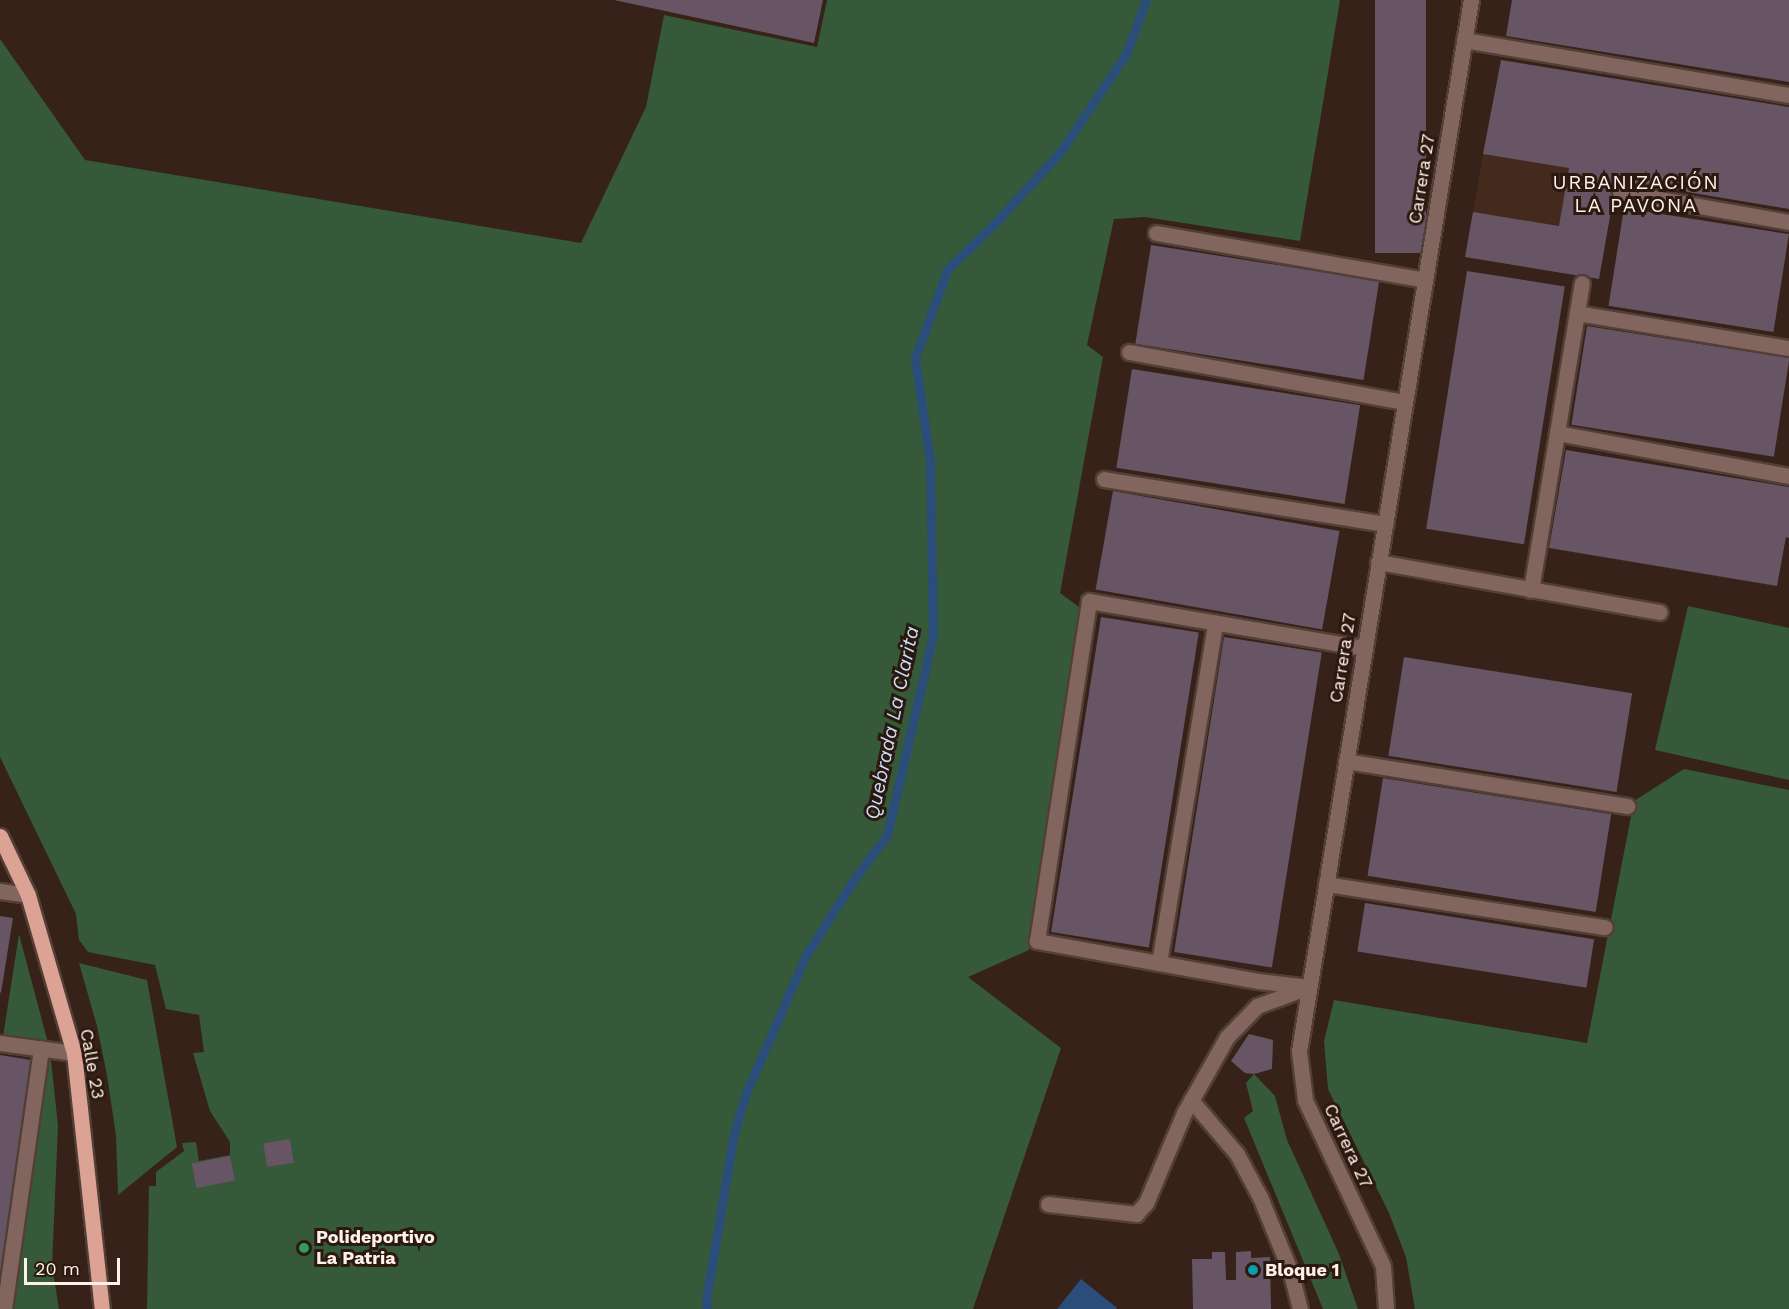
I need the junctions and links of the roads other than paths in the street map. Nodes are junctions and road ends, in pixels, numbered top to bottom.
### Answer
1 (1471, 0) edge
2 (1464, 40) junction
3 (1789, 95) edge
4 (1620, 192) dead end
5 (1789, 222) edge
6 (1156, 233) dead end
7 (1425, 280) junction
8 (1582, 282) dead end
9 (1577, 313) junction
10 (1789, 348) edge
11 (1129, 352) dead end
12 (1405, 402) junction
13 (1557, 433) junction
14 (1789, 476) edge
15 (1104, 479) dead end
16 (1385, 524) junction
17 (1378, 562) junction
18 (1531, 590) junction
19 (1660, 612) dead end
20 (1215, 623) junction
21 (1365, 648) junction
22 (1346, 760) junction
23 (1627, 806) dead end
24 (0, 836) edge
25 (1326, 885) junction
26 (0, 891) edge
27 (28, 895) junction
28 (1605, 927) dead end
29 (1159, 963) junction
30 (1309, 987) junction
31 (0, 1043) edge
32 (41, 1049) junction
33 (74, 1053) junction
34 (1191, 1100) junction
35 (1048, 1204) dead end
36 (4, 1309) edge
37 (102, 1309) edge
38 (1300, 1309) edge
39 (1386, 1309) edge

1 - 2 street, Carrera 27
2 - 3 street
2 - 7 street, Carrera 27
4 - 5 street
6 - 7 street
7 - 12 street, Carrera 27
8 - 9 street
9 - 10 street
9 - 13 street
11 - 12 street
12 - 16 street, Carrera 27
13 - 14 street
13 - 18 street
15 - 16 street
16 - 17 street, Carrera 27
17 - 18 street
17 - 21 street, Carrera 27
18 - 19 street
20 - 21 street
20 - 29 street
20 - 29 street
21 - 22 street, Carrera 27
22 - 23 street
22 - 25 street, Carrera 27
24 - 27 main road, Calle 23
25 - 28 street
25 - 30 street, Carrera 27
26 - 27 street
27 - 33 main road, Calle 23
29 - 30 street
30 - 34 street
30 - 39 street, Carrera 27
31 - 32 street
32 - 33 street
32 - 36 street
33 - 37 main road, Calle 23
34 - 35 street
34 - 38 street

